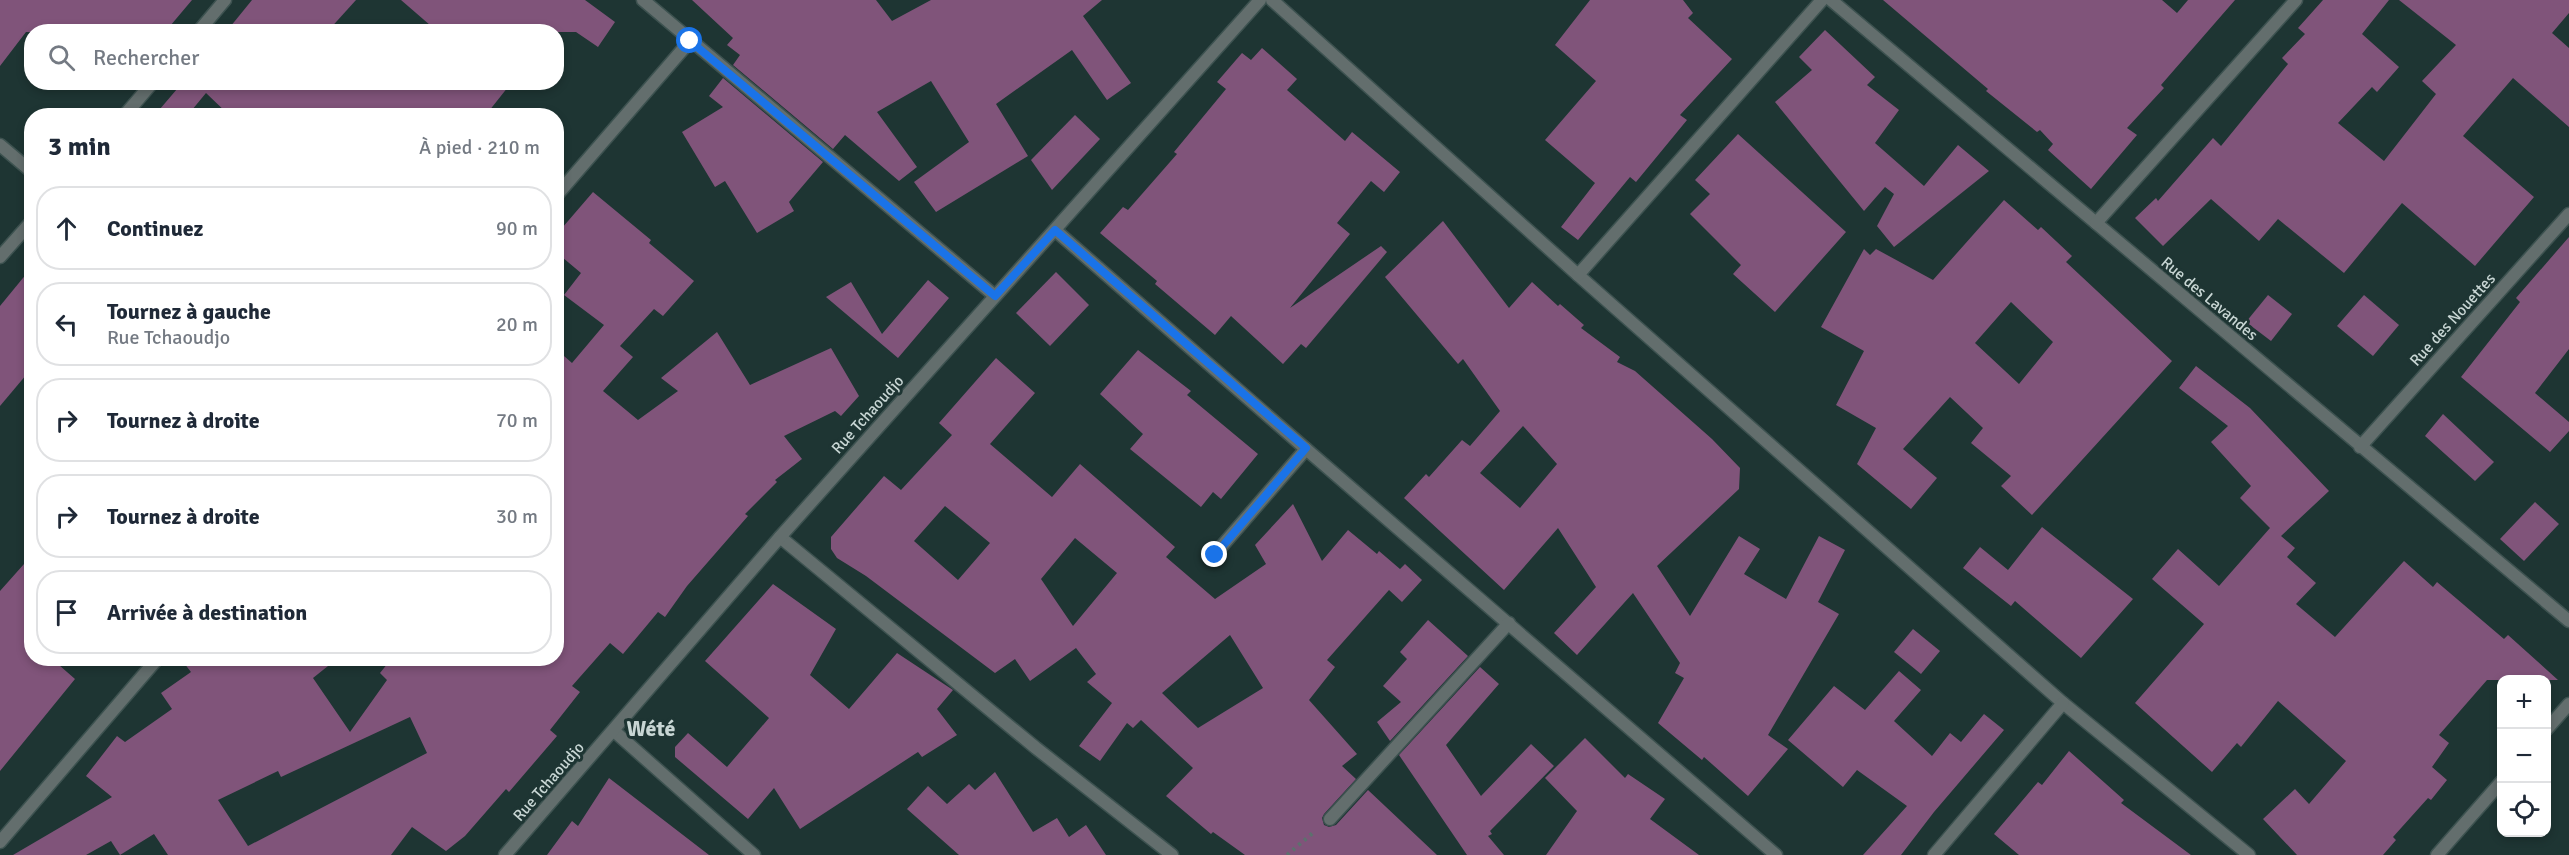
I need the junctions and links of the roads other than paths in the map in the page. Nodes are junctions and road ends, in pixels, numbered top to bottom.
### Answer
1 (225, 0) edge
2 (643, 0) edge
3 (1260, 0) edge
4 (1272, 0) edge
5 (1822, 0) edge
6 (1831, 0) edge
7 (2296, 0) edge
8 (205, 24) edge
9 (690, 41) junction
10 (146, 90) edge
11 (131, 108) edge
12 (0, 145) edge
13 (24, 165) edge
14 (564, 187) edge
15 (2569, 214) edge
16 (2096, 223) junction
17 (24, 230) edge
18 (1055, 230) junction
19 (0, 257) edge
20 (1578, 275) junction
21 (995, 296) junction
22 (2360, 447) junction
23 (1306, 448) junction
24 (780, 537) junction
25 (1215, 555) dead end
26 (2569, 621) edge
27 (1509, 623) junction
28 (151, 666) edge
29 (2063, 704) junction
30 (2569, 704) edge
31 (2548, 729) edge
32 (614, 731) junction
33 (2500, 783) edge
34 (1330, 819) road end
35 (0, 842) edge
36 (505, 855) edge
37 (754, 855) edge
38 (1172, 855) edge
39 (1776, 855) edge
40 (1934, 855) edge
41 (2249, 855) edge
42 (2437, 855) edge

1 - 8 street
2 - 9 street
3 - 18 street, Rue Tchaoudjo
4 - 20 street
5 - 20 street
6 - 16 street, Rue des Lavandes
7 - 16 street
9 - 14 street
9 - 21 street
10 - 11 street
12 - 13 street
15 - 22 street, Rue des Nouettes
16 - 22 street, Rue des Lavandes
17 - 19 street
18 - 21 street, Rue Tchaoudjo
18 - 23 street
20 - 29 street
21 - 24 street, Rue Tchaoudjo
22 - 26 street, Rue des Lavandes
23 - 25 street
23 - 27 street
24 - 32 street, Rue Tchaoudjo
24 - 38 street
27 - 34 street
27 - 39 street
28 - 35 street
29 - 40 street
29 - 41 street
30 - 31 street
32 - 36 street, Rue Tchaoudjo
32 - 37 street
33 - 42 street

